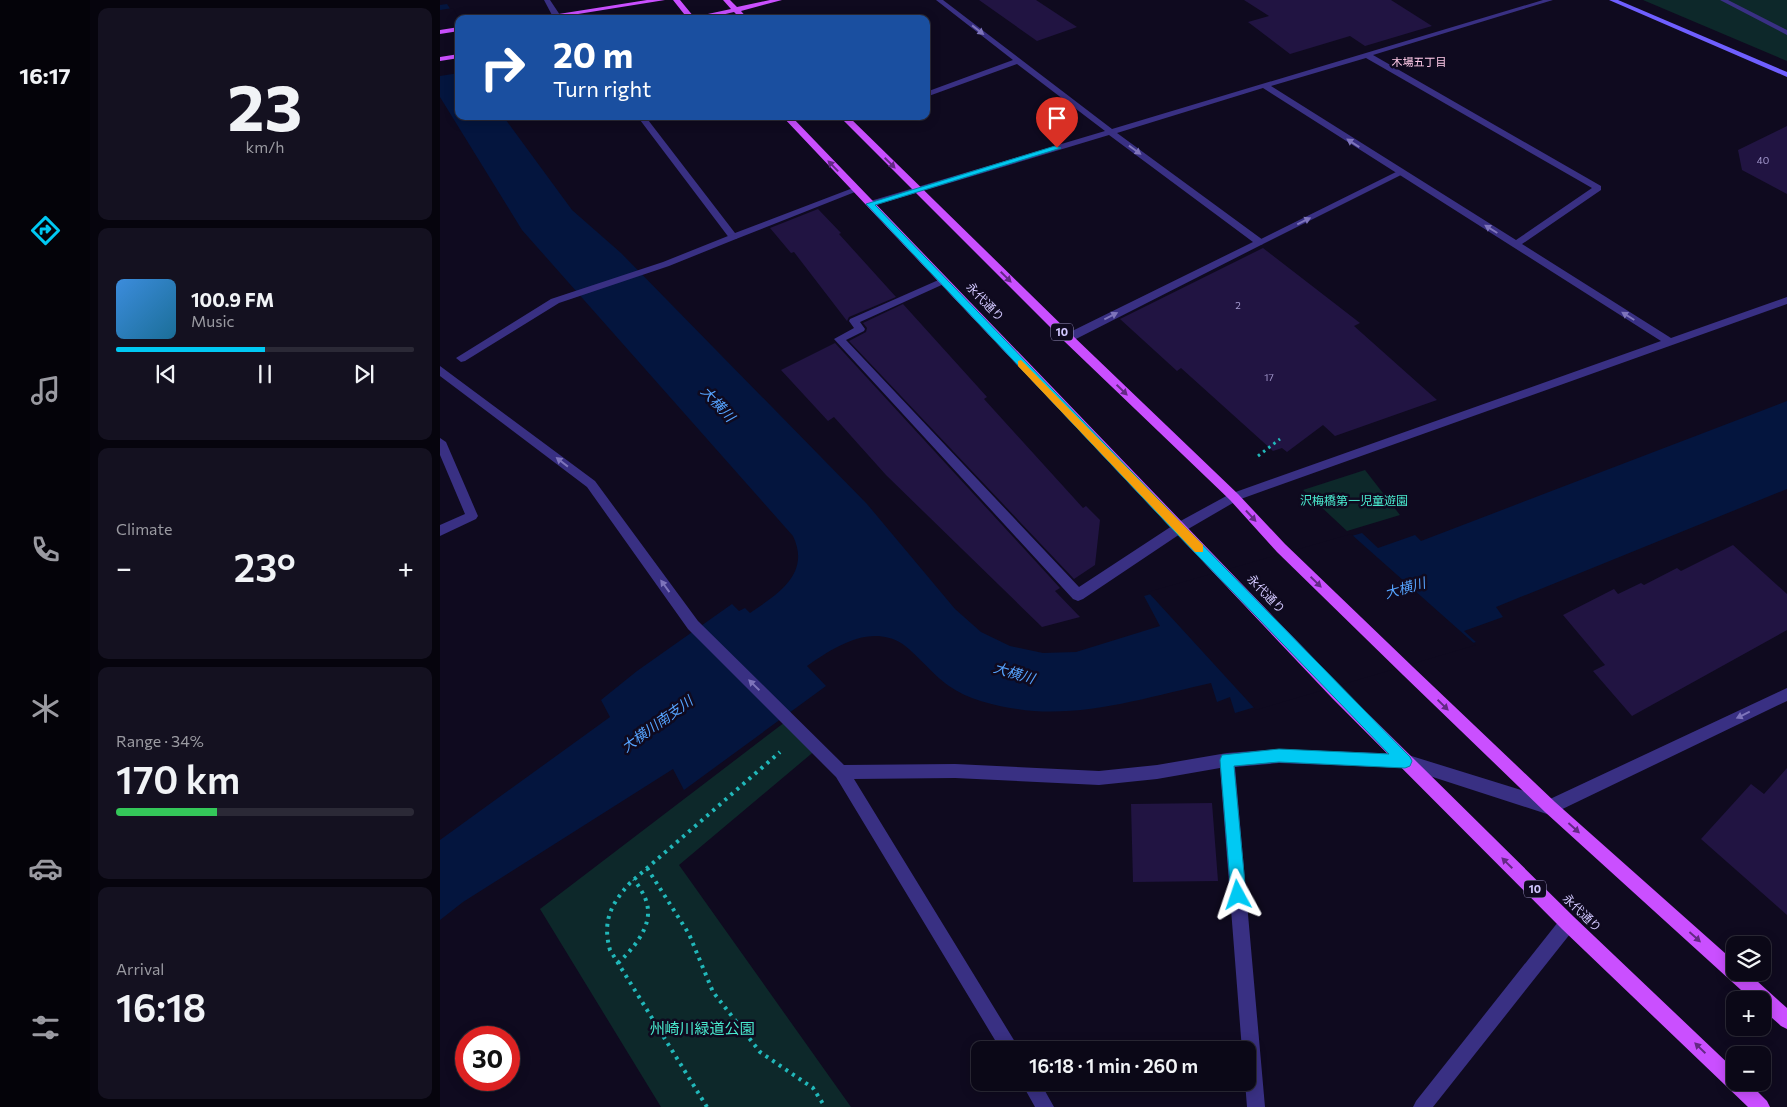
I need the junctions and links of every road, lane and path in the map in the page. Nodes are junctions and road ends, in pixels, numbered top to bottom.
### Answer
1 (547, 0) edge
2 (662, 0) edge
3 (676, 0) edge
4 (726, 0) edge
5 (779, 0) edge
6 (939, 0) edge
7 (1550, 0) edge
8 (1612, 0) edge
9 (1723, 0) edge
10 (736, 10) junction
11 (556, 15) joint
12 (689, 15) edge
13 (712, 15) edge
14 (741, 15) edge
15 (455, 30) edge
16 (440, 32) edge
17 (1787, 33) edge
18 (1367, 55) junction
19 (455, 57) edge
20 (440, 59) edge
21 (1018, 61) junction
22 (1787, 75) edge
23 (1265, 86) junction
24 (930, 94) edge
25 (644, 120) edge
26 (790, 120) edge
27 (847, 120) edge
28 (1111, 132) junction
29 (1401, 173) junction
30 (856, 190) junction
31 (917, 190) junction
32 (870, 204) junction
33 (733, 237) junction
34 (1260, 242) junction
35 (1515, 245) junction
36 (943, 281) junction
37 (1787, 300) edge
38 (1068, 338) junction
39 (1670, 342) junction
40 (462, 358) dead end
41 (440, 370) edge
42 (1280, 439) dead end
43 (440, 442) edge
44 (1258, 456) dead end
45 (1234, 497) junction
46 (1179, 528) junction
47 (440, 531) edge
48 (1787, 694) edge
49 (803, 733) junction
50 (1227, 760) junction
51 (1405, 761) junction
52 (840, 772) junction
53 (1550, 807) junction
54 (646, 868) junction
55 (634, 879) junction
56 (1568, 923) junction
57 (618, 963) junction
58 (1787, 1020) edge
59 (1004, 1041) edge
60 (1726, 1073) edge
61 (1036, 1091) edge
62 (1744, 1091) edge
63 (707, 1107) edge
64 (825, 1107) edge
65 (1046, 1107) edge
66 (1256, 1107) edge
67 (1422, 1107) edge
68 (1761, 1107) edge

1 - 11 street
2 - 11 main road
3 - 12 main road
4 - 10 main road
5 - 10 main road
6 -> 21 street
7 - 18 street
8 - 22 street
9 - 17 street
10 - 13 main road
10 - 14 main road
15 - 16 main road
18 - 23 street
18 - 35 street
19 - 20 main road
21 - 24 street
21 - 28 street
23 - 28 street
29 -> 23 street
25 - 33 street
30 -> 26 main road, 永代通り / 10
27 -> 31 main road, 10
28 - 31 street
28 -> 34 street
34 -> 29 street
35 -> 29 street
30 - 32 main road, 永代通り / 10
30 - 33 street
31 - 32 street
31 -> 38 main road, 10
32 - 36 main road, 永代通り / 10
33 - 40 street
38 -> 34 street
39 -> 35 street
36 - 46 main road, 永代通り / 10
36 - 46 street
37 - 39 street
38 -> 45 main road, 10
39 - 45 street
49 -> 41 street
42 - 44 path
43 - 47 street
45 - 46 street
45 -> 53 main road, 10
46 - 51 main road, 永代通り / 10
48 -> 53 street
49 - 52 street
49 - 54 path
50 - 51 street
50 - 52 street
50 - 66 street
51 - 53 street
56 -> 51 main road, 永代通り / 10
52 - 59 street
53 -> 58 main road, 10
54 - 55 path
54 - 64 path
55 - 57 path
55 - 57 path
60 -> 56 main road, 永代通り / 10
56 - 67 street
57 - 63 path
61 - 65 street
62 - 68 main road, 永代通り / 10

